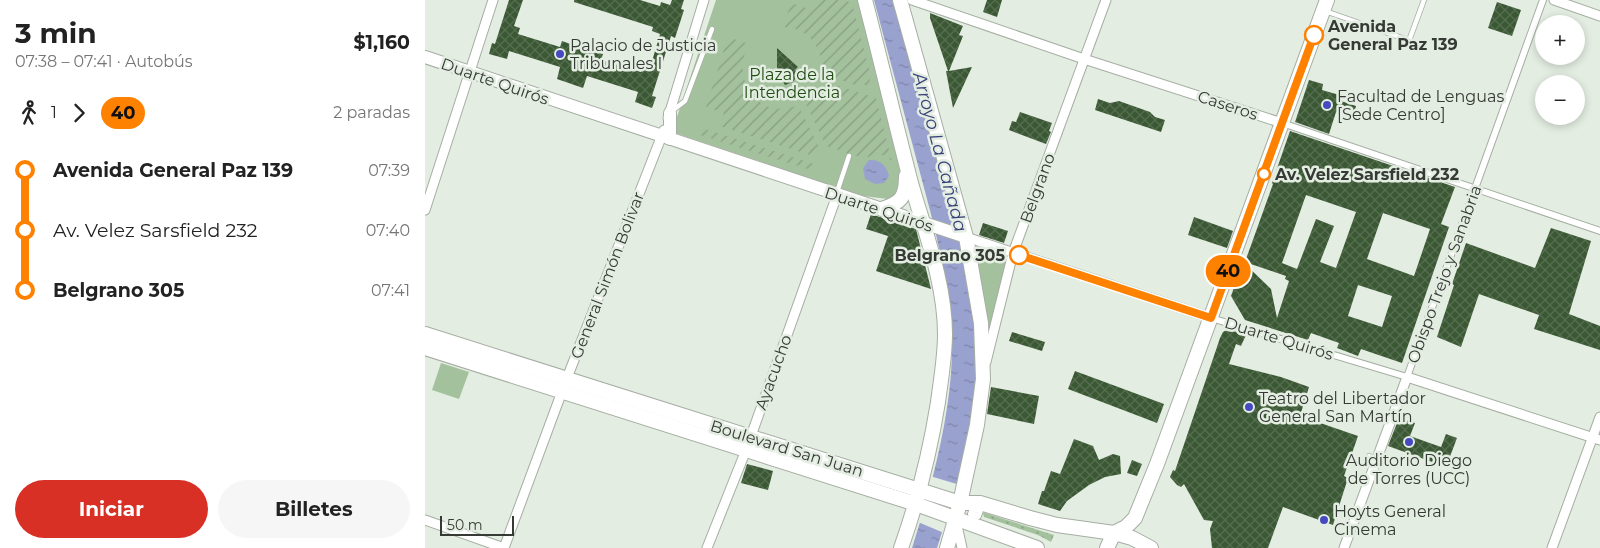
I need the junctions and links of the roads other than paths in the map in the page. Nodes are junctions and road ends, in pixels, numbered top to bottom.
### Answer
1 (493, 0) edge
2 (704, 0) edge
3 (865, 0) edge
4 (900, 0) edge
5 (912, 0) edge
6 (1106, 0) edge
7 (1424, 0) edge
8 (1543, 0) edge
9 (1554, 0) edge
10 (1325, 5) edge
11 (1600, 16) edge
12 (712, 29) dead end
13 (425, 57) edge
14 (1084, 59) junction
15 (469, 73) junction
16 (670, 113) junction
17 (1282, 123) junction
18 (665, 138) junction
19 (849, 156) dead end
20 (906, 165) junction
21 (1475, 189) junction
22 (837, 195) junction
23 (426, 206) edge
24 (882, 209) junction
25 (922, 223) junction
26 (1600, 231) edge
27 (967, 237) junction
28 (1013, 253) junction
29 (1211, 318) junction
30 (425, 334) edge
31 (425, 348) edge
32 (1407, 377) junction
33 (983, 380) junction
34 (564, 385) junction
35 (1600, 417) edge
36 (1596, 438) edge
37 (748, 444) junction
38 (920, 490) junction
39 (960, 503) junction
40 (916, 504) junction
41 (1135, 518) junction
42 (956, 519) junction
43 (425, 520) edge
44 (1114, 533) junction
45 (1137, 544) edge
46 (504, 548) edge
47 (707, 548) edge
48 (901, 548) edge
49 (947, 548) edge
50 (962, 548) edge
51 (1037, 548) edge
52 (1107, 548) edge
53 (1151, 548) edge
54 (1344, 548) edge
55 (1552, 548) edge

1 - 15 street
2 - 16 street
3 - 20 main road
4 - 27 main road
5 - 14 street, Caseros
6 - 14 street, Belgrano
7 - 10 lane
8 - 21 street, Obispo Trejo y Sanabria
9 - 11 street
10 - 17 main road
12 - 16 lane
13 - 15 main road, Duarte Quirós
14 - 17 street, Caseros
14 - 28 street, Belgrano
15 - 18 main road, Duarte Quirós
15 - 23 street
16 - 18 main road
17 - 21 street, Caseros
17 - 29 main road
18 - 22 main road, Duarte Quirós
18 - 34 street, General Simón Bolivar
19 - 22 lane
20 - 24 main road
20 - 25 main road
21 - 26 street, Caseros
21 - 32 street, Obispo Trejo y Sanabria
22 - 24 main road, Duarte Quirós
22 - 37 street, Ayacucho
24 - 25 main road, Duarte Quirós
25 - 27 main road, Duarte Quirós
25 - 38 main road
27 - 28 street, Duarte Quirós
27 - 33 main road
28 - 29 street, Duarte Quirós
28 - 33 street, Belgrano
29 - 32 street, Duarte Quirós
29 - 41 main road
30 - 34 main road, Boulevard San Juan
31 - 34 main road, Boulevard San Juan
32 - 36 street, Duarte Quirós
32 - 54 street, Obispo Trejo y Sanabria
33 - 39 main road
34 - 37 main road, Boulevard San Juan
34 - 46 street, General Simón Bolivar
35 - 36 street
36 - 55 street
37 - 38 main road, Boulevard San Juan
37 - 40 main road, Boulevard San Juan
37 - 47 street, Ayacucho
38 - 39 main road, Boulevard San Juan
38 - 40 main road
39 - 42 main road
39 - 44 main road, Boulevard San Juan
40 - 42 main road, Boulevard San Juan
40 - 48 main road
41 - 44 main road
41 - 45 main road
42 - 49 main road
42 - 50 street
42 - 51 main road, Boulevard San Juan
43 - 46 street
44 - 45 main road, Boulevard San Juan
44 - 52 main road
45 - 53 main road, Boulevard San Juan

